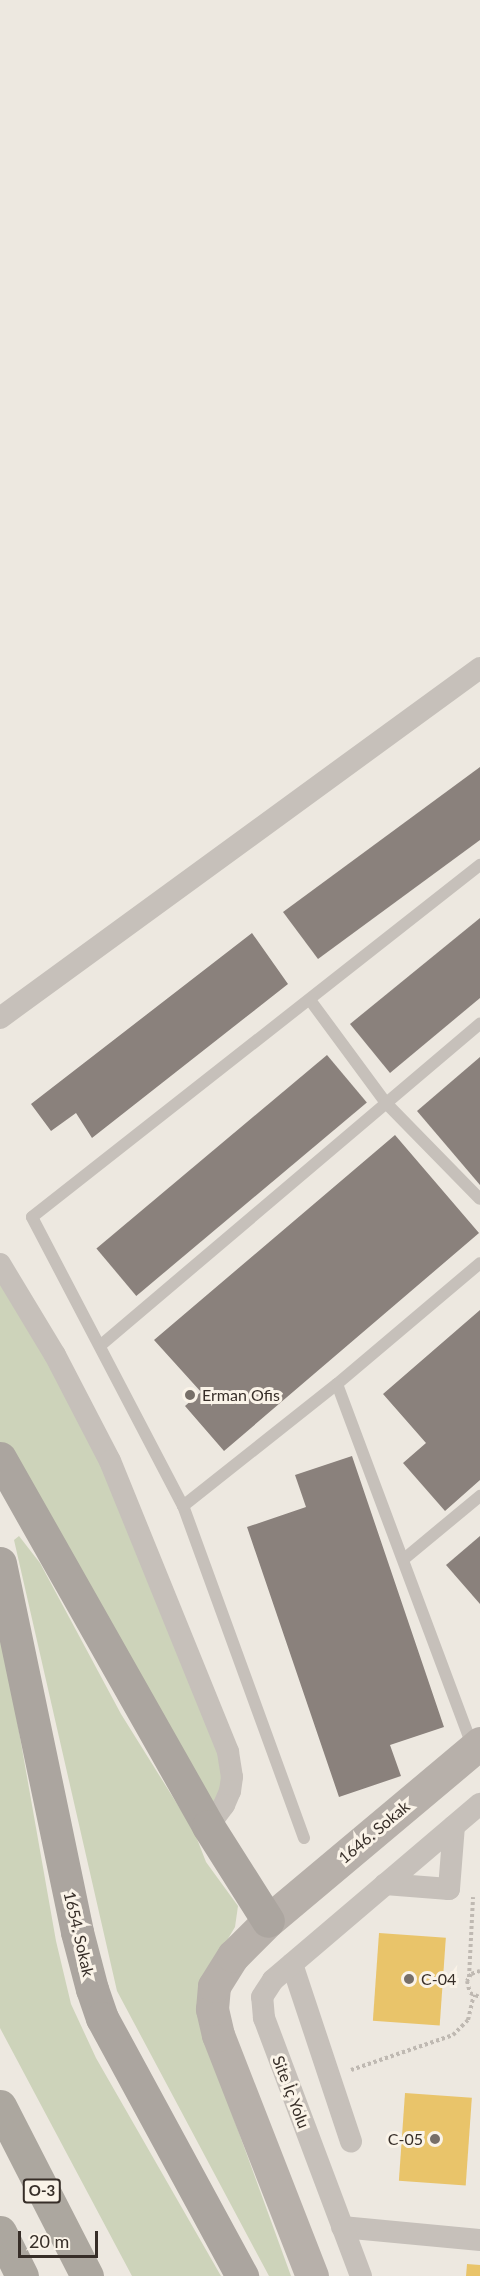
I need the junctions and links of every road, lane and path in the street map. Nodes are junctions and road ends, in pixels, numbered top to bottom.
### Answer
1 (480, 668) edge
2 (480, 865) edge
3 (310, 1000) junction
4 (0, 1018) edge
5 (480, 1024) edge
6 (386, 1103) junction
7 (480, 1199) edge
8 (0, 1263) edge
9 (480, 1263) edge
10 (101, 1346) junction
11 (337, 1384) junction
12 (0, 1458) edge
13 (480, 1496) edge
14 (183, 1506) junction
15 (404, 1559) junction
16 (0, 1563) edge
17 (477, 1746) edge
18 (480, 1804) edge
19 (208, 1826) junction
20 (454, 1826) junction
21 (304, 1838) dead end
22 (385, 1884) junction
23 (473, 1891) dead end
24 (268, 1920) junction
25 (292, 1964) junction
26 (480, 1971) edge
27 (469, 1977) junction
28 (474, 1995) junction
29 (480, 1996) edge
30 (329, 2077) junction
31 (0, 2106) edge
32 (351, 2141) dead end
33 (342, 2227) junction
34 (0, 2232) edge
35 (480, 2240) edge
36 (22, 2276) edge
37 (87, 2276) edge
38 (242, 2276) edge
39 (312, 2276) edge
40 (361, 2276) edge

1 - 4 street
2 - 3 lane
3 - 6 lane
3 - 10 lane
5 - 6 lane
6 - 7 lane
6 - 10 lane
8 - 19 street
9 - 11 lane
10 - 14 lane
11 - 14 lane
11 - 15 lane
12 - 19 main road
13 - 15 lane
14 - 21 lane
15 - 17 lane
16 - 38 main road, 1654. Sokak
17 - 24 street, 1646. Sokak
18 - 20 street, Site İç Yolu
19 - 24 main road
20 - 22 street, Site İç Yolu
20 - 22 street
22 - 25 street, Site İç Yolu
23 - 27 path
24 - 39 street, 1646. Sokak
25 - 30 street
25 - 33 street, Site İç Yolu
26 - 27 path
27 - 28 path
28 - 29 path
28 - 30 path
30 - 32 street
31 - 37 highway, O-3
33 - 35 street
33 - 40 street, Site İç Yolu
34 - 36 highway

